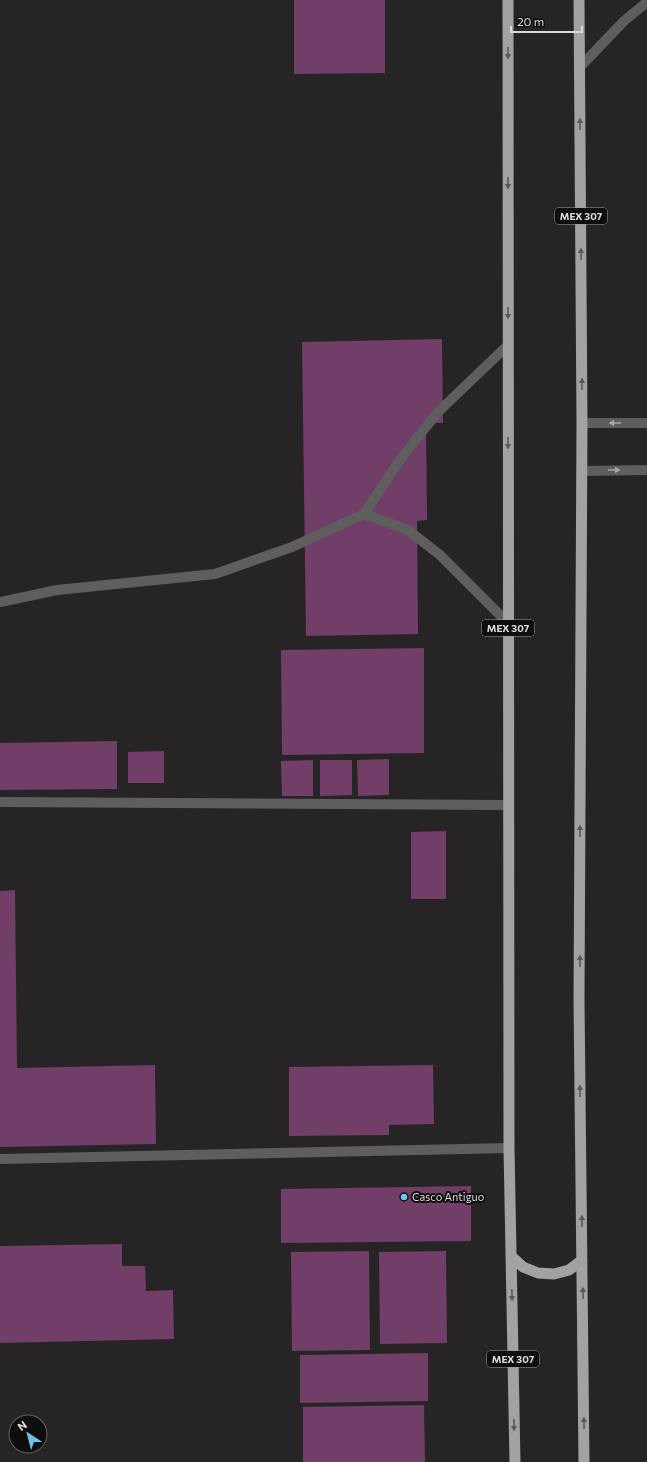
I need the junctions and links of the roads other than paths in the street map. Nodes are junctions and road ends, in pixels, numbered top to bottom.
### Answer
1 (508, 0) edge
2 (572, 0) edge
3 (647, 2) edge
4 (579, 5) edge
5 (580, 67) junction
6 (508, 345) junction
7 (582, 423) junction
8 (647, 423) edge
9 (582, 470) junction
10 (647, 470) edge
11 (364, 514) junction
12 (0, 602) edge
13 (508, 623) junction
14 (0, 802) edge
15 (508, 805) junction
16 (509, 1148) junction
17 (0, 1159) edge
18 (512, 1256) junction
19 (582, 1260) junction
20 (515, 1462) edge
21 (584, 1462) edge

1 -> 6 highway, MEX 307
2 - 4 highway
3 - 5 street
4 - 5 highway, MEX 307
7 -> 5 highway, MEX 307
6 - 11 street
6 -> 13 highway, MEX 307
8 -> 7 street
7 - 9 highway, MEX 307
9 -> 10 street
19 -> 9 highway, MEX 307
11 - 12 street
11 - 13 street
13 - 15 highway, MEX 307
14 - 15 street
15 - 16 highway, MEX 307
16 - 17 street
16 - 18 highway, MEX 307
18 - 19 highway
18 -> 20 highway, MEX 307
21 -> 19 highway, MEX 307

